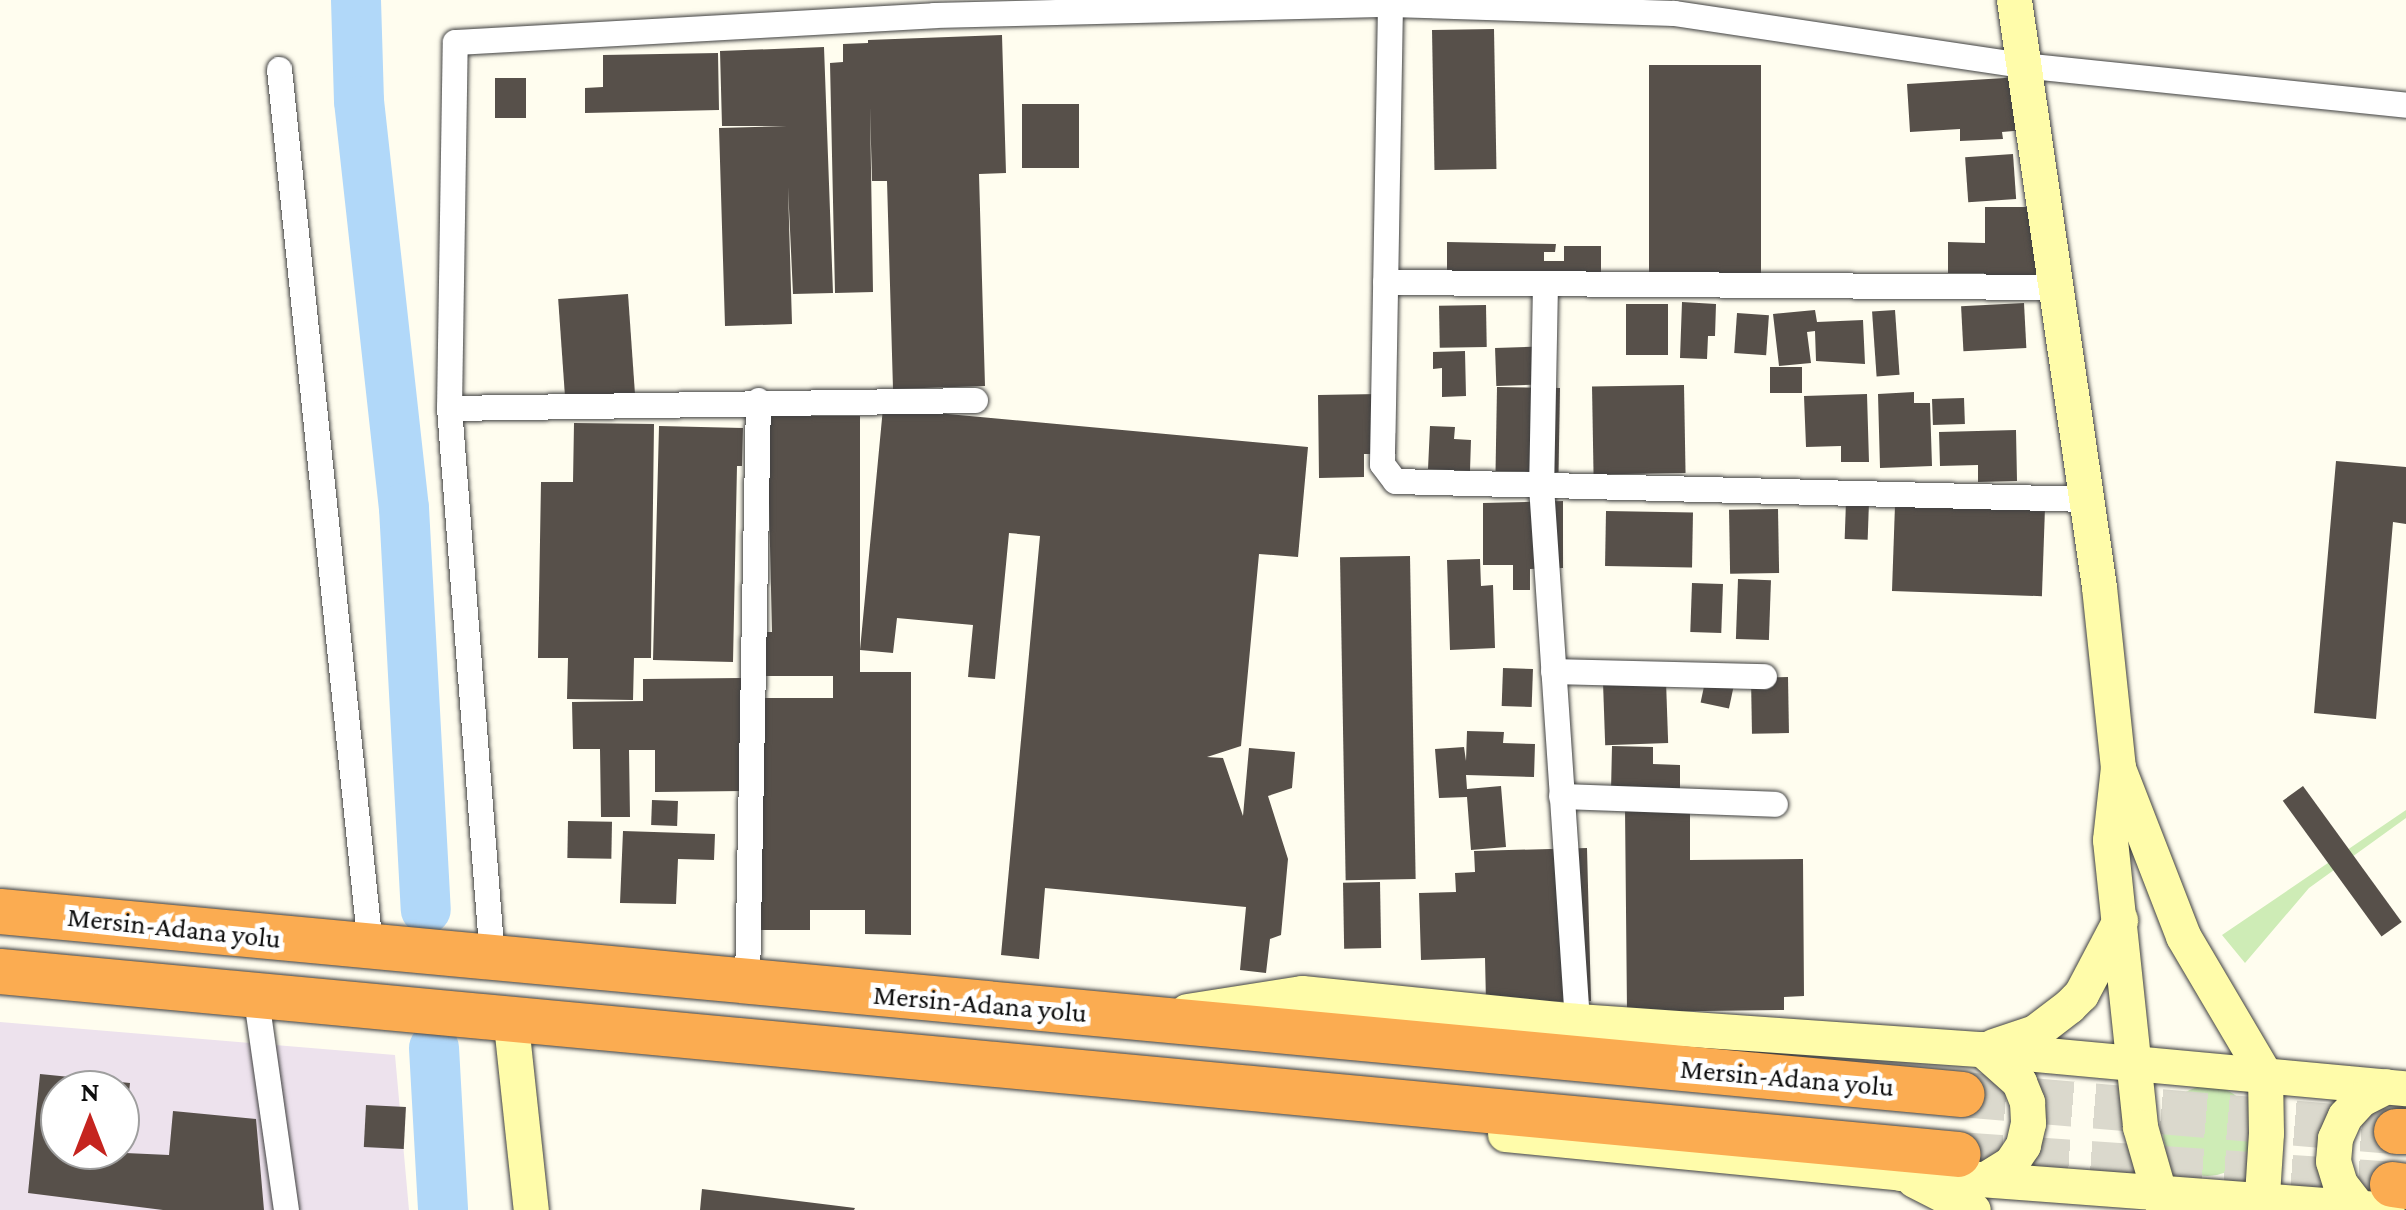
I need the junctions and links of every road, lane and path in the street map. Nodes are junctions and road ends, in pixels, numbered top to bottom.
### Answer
1 (2014, 0) edge
2 (1390, 4) junction
3 (2022, 65) junction
4 (279, 69) dead end
5 (2406, 105) edge
6 (1386, 282) junction
7 (1545, 284) junction
8 (2056, 288) junction
9 (975, 400) dead end
10 (757, 402) junction
11 (449, 408) junction
12 (1541, 486) junction
13 (2089, 499) junction
14 (1553, 671) junction
15 (1764, 676) dead end
16 (2118, 768) junction
17 (1562, 796) junction
18 (1775, 804) dead end
19 (0, 896) edge
20 (0, 911) edge
21 (2120, 920) junction
22 (351, 946) junction
23 (492, 958) junction
24 (0, 971) edge
25 (747, 982) junction
26 (255, 992) junction
27 (510, 1015) junction
28 (1136, 1018) junction
29 (1576, 1021) junction
30 (1982, 1049) junction
31 (2134, 1063) junction
32 (1130, 1074) junction
33 (2264, 1076) junction
34 (1961, 1094) tunnel mouth
35 (2399, 1109) edge
36 (1973, 1180) edge
37 (2386, 1197) edge
38 (2162, 1201) edge
39 (2261, 1205) edge
40 (286, 1210) edge
41 (531, 1210) edge

1 - 3 main road
2 - 3 street
2 - 6 street
2 - 11 street
3 - 5 street
3 - 8 main road
4 - 22 street
6 - 7 street
6 - 12 street
7 - 8 street
7 - 12 street
8 - 13 main road
9 - 10 street
10 - 11 street
10 - 25 street
11 - 23 street
12 - 13 street
12 - 14 street
13 - 16 main road
14 - 15 street
14 - 17 street
16 - 21 main road
16 - 33 main road
17 - 18 street
17 - 29 street
19 - 22 highway
20 - 22 highway, Mersin-Adana yolu
21 - 30 main road
21 - 31 main road
22 - 23 highway, Mersin-Adana yolu
23 - 25 highway, Mersin-Adana yolu
24 - 26 highway, Mersin-Adana yolu
25 - 28 highway, Mersin-Adana yolu
26 - 27 highway, Mersin-Adana yolu
26 - 40 street
27 - 32 highway, Mersin-Adana yolu
27 - 41 main road
28 - 29 main road
28 - 34 highway, Mersin-Adana yolu
29 - 30 main road
30 - 31 main road
30 - 36 main road
31 - 33 main road
31 - 38 main road
32 - 36 highway, Mersin-Adana yolu
32 - 36 main road
33 - 35 main road
33 - 39 main road
35 - 37 main road
36 - 38 main road
37 - 39 main road
38 - 39 main road

